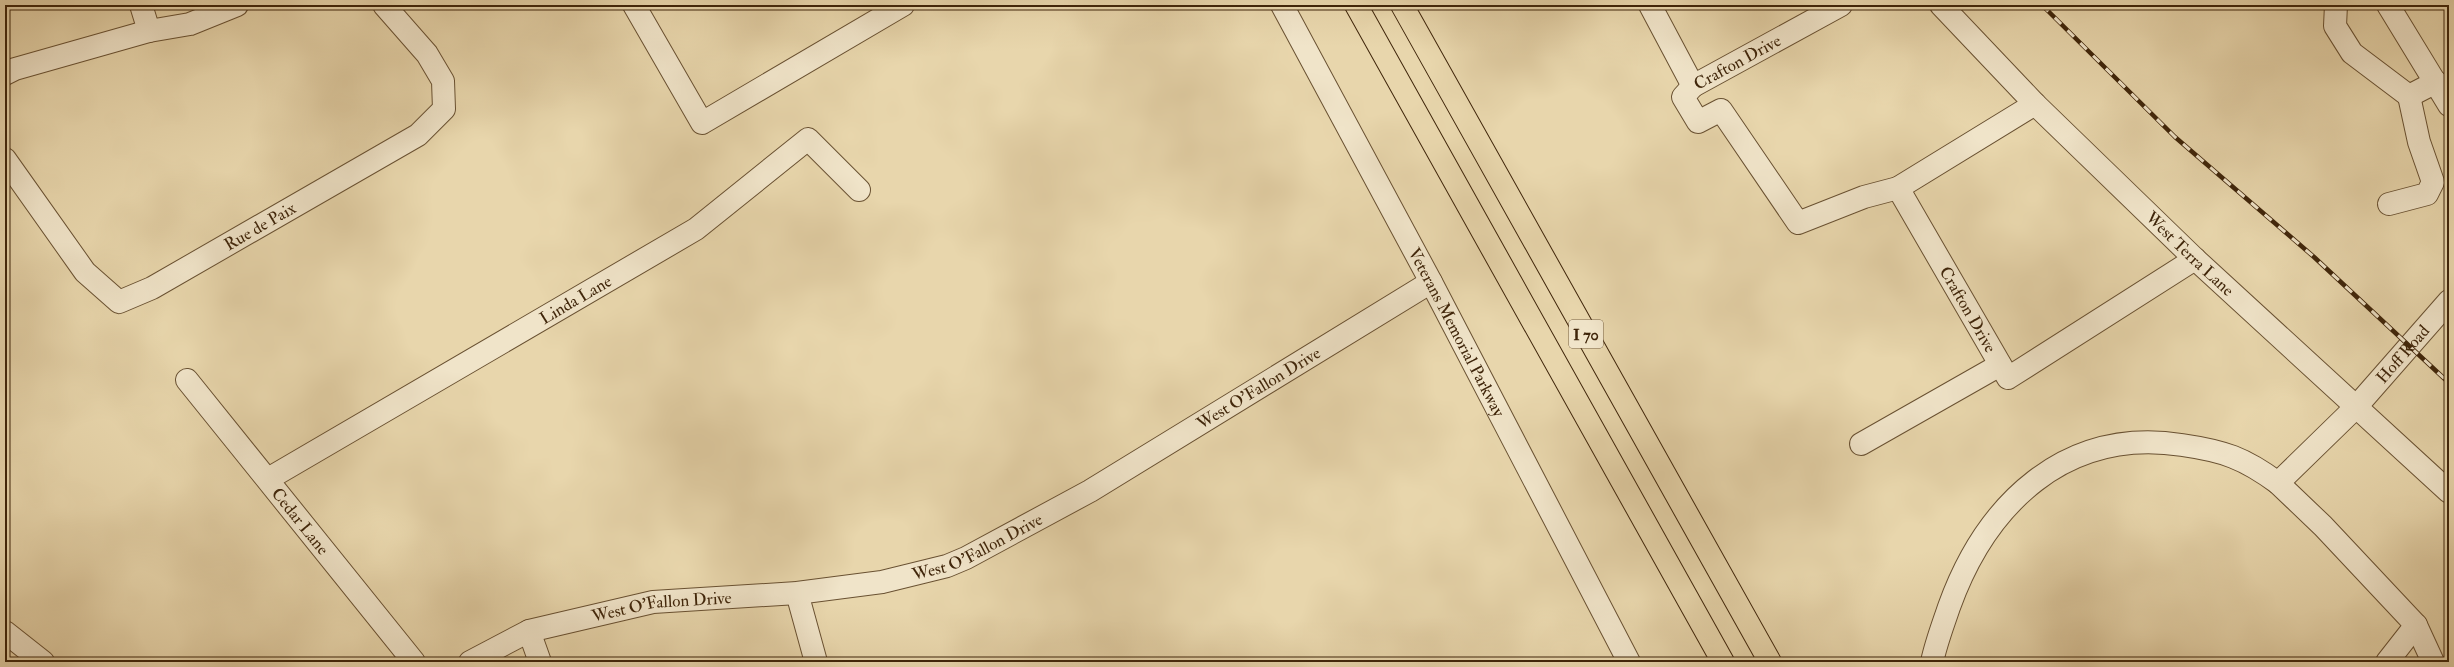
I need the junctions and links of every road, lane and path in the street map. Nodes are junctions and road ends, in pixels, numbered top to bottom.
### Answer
1 (141, 5) edge
2 (237, 5) edge
3 (384, 5) edge
4 (634, 5) edge
5 (903, 5) edge
6 (1282, 5) edge
7 (1356, 5) edge
8 (1402, 5) edge
9 (1650, 5) edge
10 (1841, 5) edge
11 (1941, 5) edge
12 (2336, 5) edge
13 (2388, 5) edge
14 (149, 31) junction
15 (5, 74) edge
16 (2436, 82) junction
17 (1693, 86) junction
18 (2409, 96) junction
19 (2035, 104) junction
20 (2449, 106) edge
21 (5, 159) edge
22 (1898, 188) junction
23 (859, 190) dead end
24 (2389, 204) dead end
25 (2194, 259) junction
26 (1431, 282) junction
27 (2449, 301) edge
28 (2000, 365) junction
29 (187, 380) dead end
30 (2356, 407) junction
31 (1861, 444) dead end
32 (268, 479) junction
33 (2278, 483) junction
34 (2449, 492) edge
35 (797, 593) junction
36 (2416, 625) junction
37 (529, 631) junction
38 (5, 632) edge
39 (43, 662) edge
40 (414, 662) edge
41 (470, 662) edge
42 (540, 662) edge
43 (816, 662) edge
44 (1628, 662) edge
45 (1723, 662) edge
46 (1770, 662) edge
47 (1932, 662) edge
48 (2387, 662) edge
49 (2433, 662) edge

1 - 14 street
2 - 14 street
3 - 21 street, Rue de Paix
4 - 5 street
6 - 26 street, Veterans Memorial Parkway
7 - 45 highway, I 70
8 - 46 highway, I 70
9 - 17 street, Crafton Drive
10 - 17 street, Crafton Drive
11 - 19 street, West Terra Lane
12 - 18 street
13 - 16 street
14 - 15 street
16 - 18 street
16 - 20 street
17 - 22 street
18 - 24 street
19 - 22 street
19 - 25 street, West Terra Lane
22 - 28 street, Crafton Drive
23 - 32 street, Linda Lane
25 - 28 street, Crafton Drive
25 - 30 street, West Terra Lane
26 - 35 street, West O'Fallon Drive
26 - 44 street, Veterans Memorial Parkway
27 - 30 street, Hoff Road
28 - 31 street
29 - 32 street, Cedar Lane
30 - 33 street, Hoff Road
30 - 34 street, West Terra Lane
32 - 40 street, Cedar Lane
33 - 36 street
33 - 47 street
35 - 37 street, West O'Fallon Drive
35 - 43 street
36 - 48 street
36 - 49 street
37 - 41 street, West O'Fallon Drive
37 - 42 street
38 - 39 street

